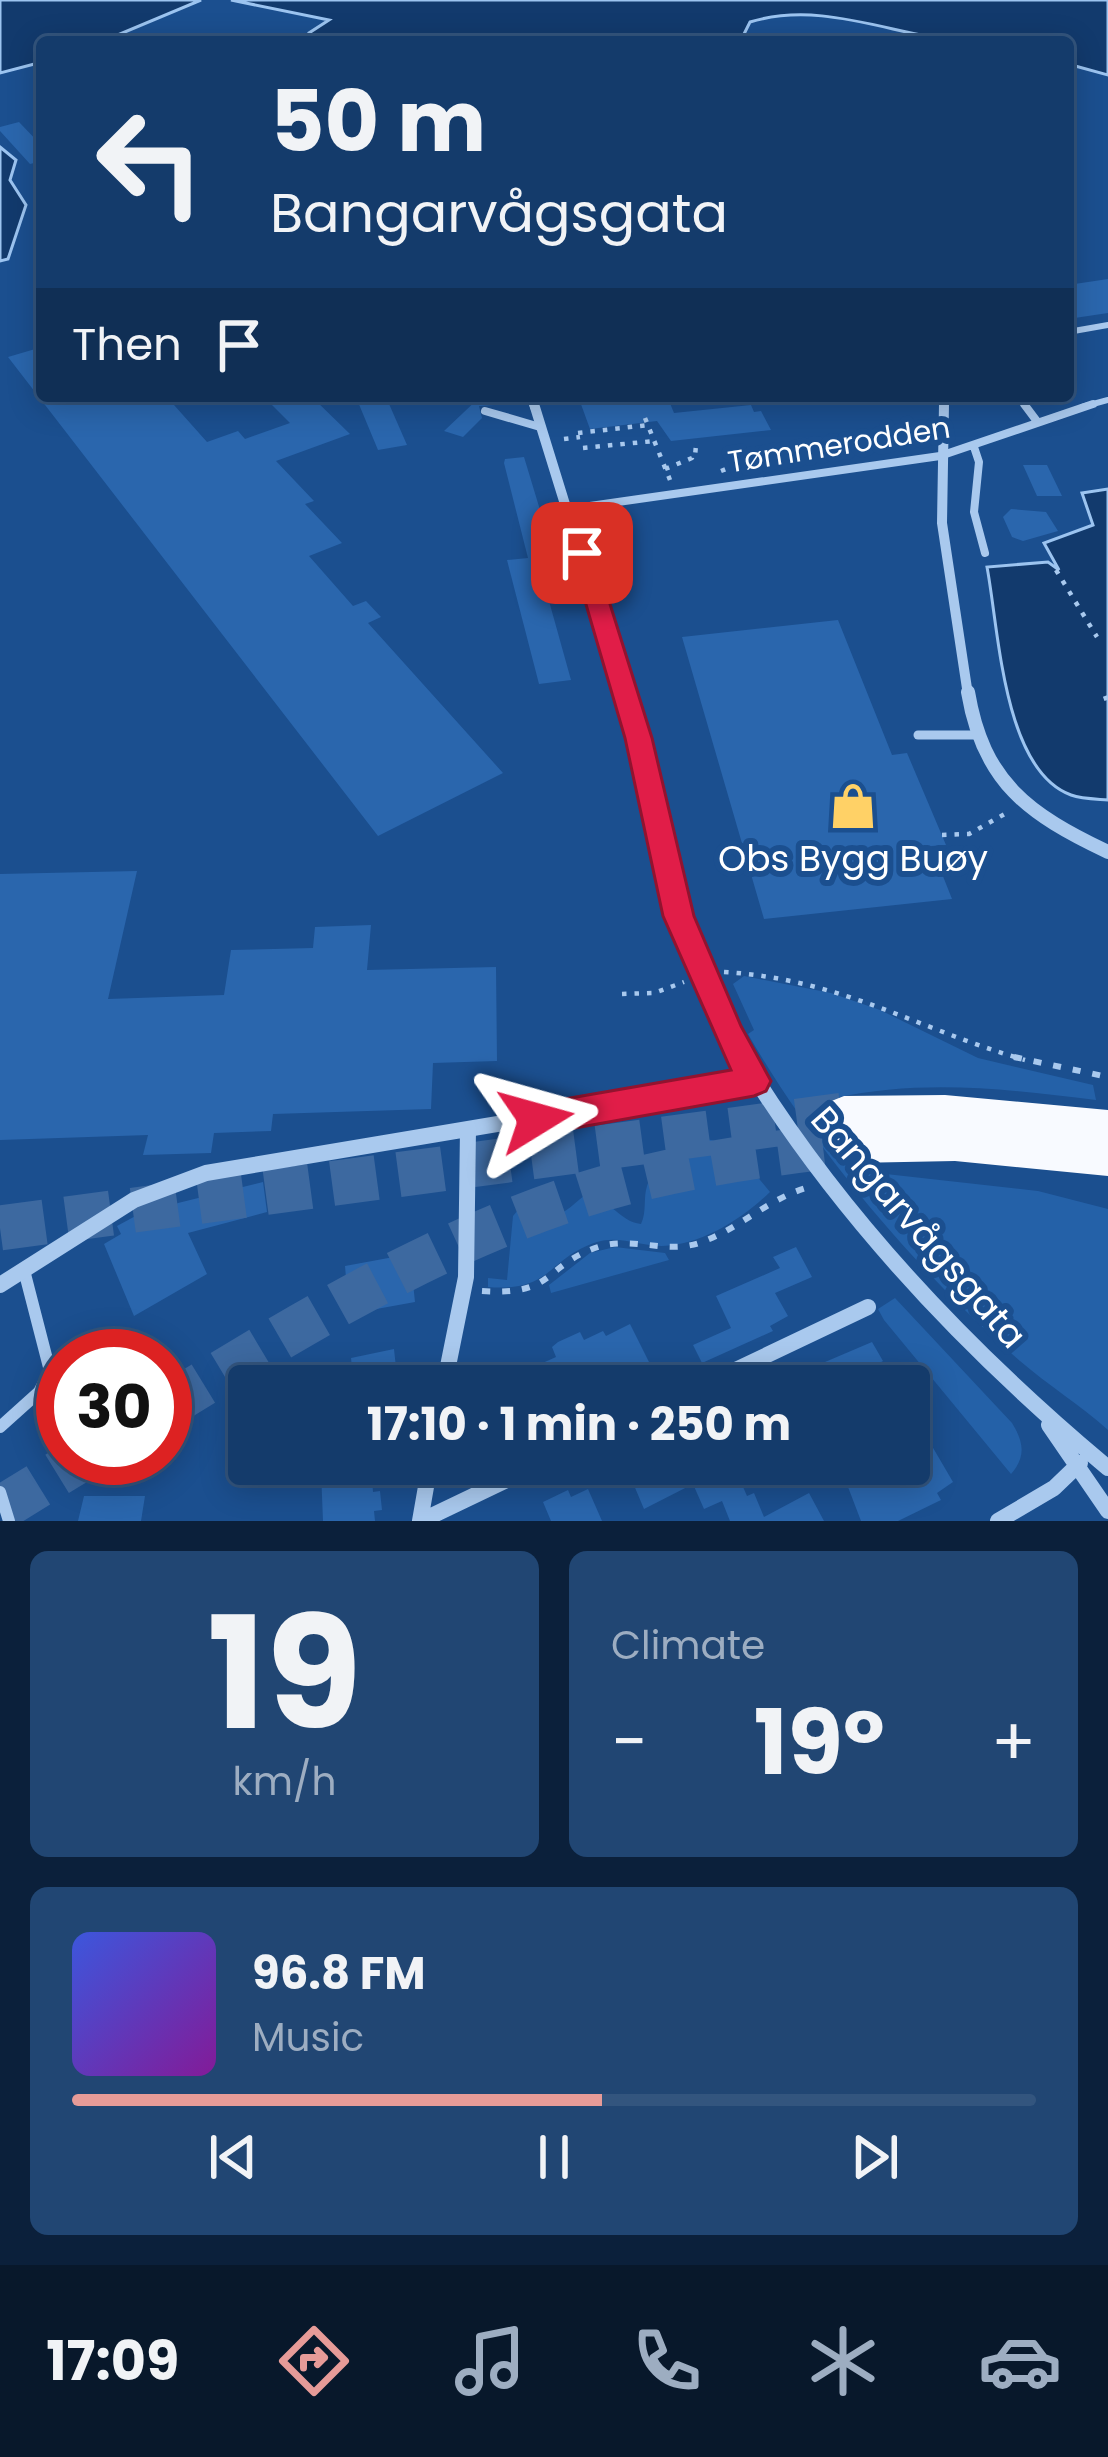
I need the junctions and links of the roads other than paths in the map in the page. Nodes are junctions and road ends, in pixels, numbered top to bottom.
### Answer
1 (1108, 325) edge
2 (1074, 331) edge
3 (1108, 400) edge
4 (533, 402) edge
5 (944, 402) edge
6 (1022, 402) edge
7 (485, 411) dead end
8 (1036, 420) junction
9 (540, 427) junction
10 (974, 447) junction
11 (940, 456) junction
12 (569, 509) junction
13 (985, 554) dead end
14 (918, 735) dead end
15 (975, 735) junction
16 (1108, 852) edge
17 (754, 1081) junction
18 (468, 1129) junction
19 (1108, 1129) edge
20 (1052, 1149) junction
21 (1108, 1156) edge
22 (1108, 1171) edge
23 (25, 1274) junction
24 (0, 1286) edge
25 (868, 1307) dead end
26 (448, 1365) edge
27 (746, 1365) edge
28 (1042, 1414) junction
29 (0, 1427) edge
30 (1090, 1453) junction
31 (1076, 1468) junction
32 (1108, 1468) edge
33 (427, 1485) edge
34 (496, 1485) edge
35 (0, 1492) edge
36 (1108, 1511) edge
37 (9, 1521) edge
38 (421, 1521) edge
39 (998, 1521) edge

1 - 2 lane
3 - 8 lane, Tømmerodden
4 - 9 street, Bangarvågsgata
5 - 11 street
6 - 8 lane
7 - 9 lane
8 - 10 lane, Tømmerodden
9 - 12 street, Bangarvågsgata
10 - 11 lane, Tømmerodden
10 - 13 lane
11 - 12 lane, Tømmerodden
11 - 15 street
12 - 17 street, Bangarvågsgata
14 - 15 lane
15 - 16 street
17 - 18 street
17 - 28 street, Bangarvågsgata
18 - 23 street
18 - 26 street
19 - 20 highway
20 - 21 highway
20 - 22 highway
23 - 24 street
23 - 29 lane
25 - 27 street
28 - 30 street, Bangarvågsgata
28 - 31 street, Bangarvågsgata
30 - 31 street
30 - 32 street, Bangarvågsgata
31 - 36 street, Bangarvågsgata
31 - 39 street
33 - 38 street
34 - 38 street
35 - 37 lane

